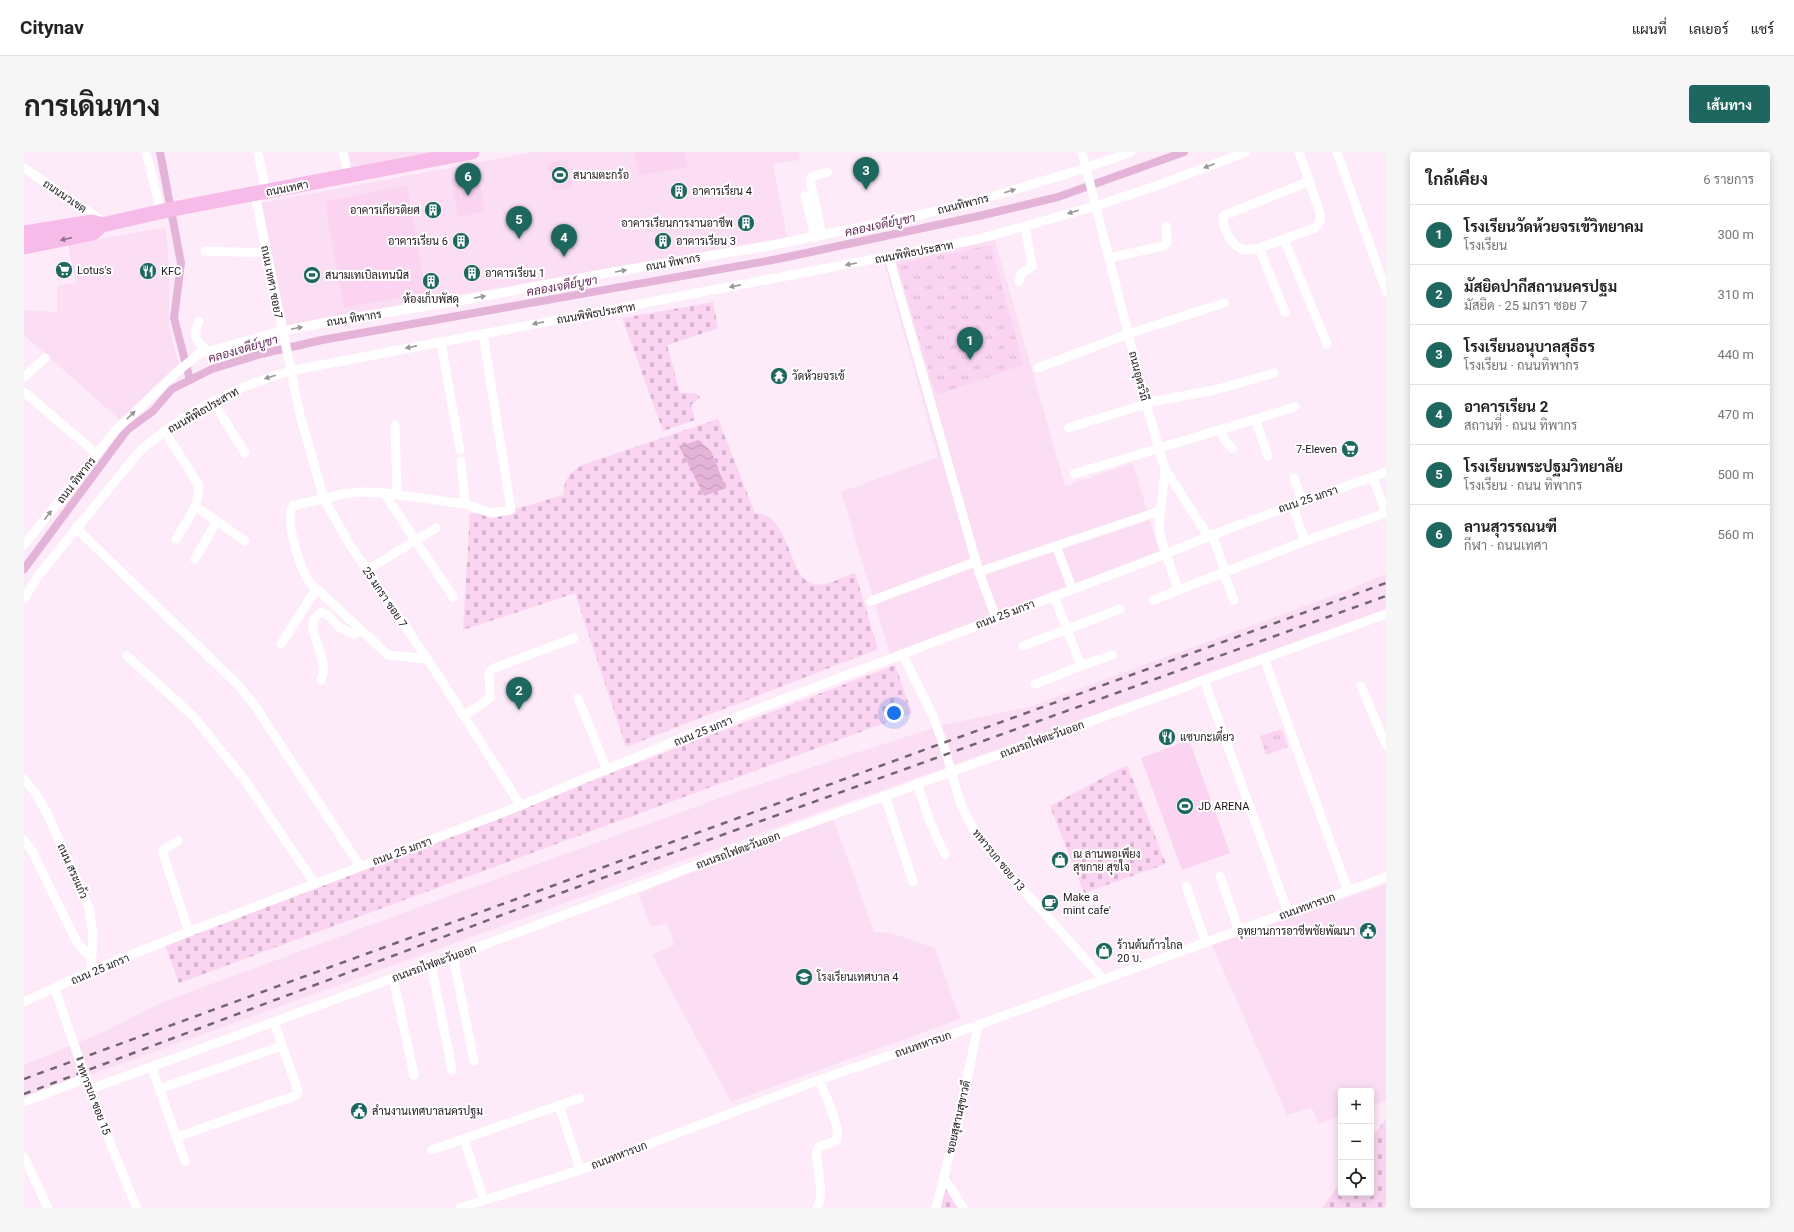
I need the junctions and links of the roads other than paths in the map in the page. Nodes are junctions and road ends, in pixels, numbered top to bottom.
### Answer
1 (146, 152) edge
2 (258, 152) edge
3 (343, 152) edge
4 (472, 152) edge
5 (1082, 152) edge
6 (1131, 152) edge
7 (1246, 152) edge
8 (1299, 152) edge
9 (1338, 152) edge
10 (24, 168) edge
11 (1086, 168) junction
12 (828, 172) dead end
13 (348, 175) junction
14 (1310, 181) junction
15 (261, 193) junction
16 (805, 196) dead end
17 (1094, 201) junction
18 (164, 211) junction
19 (104, 225) junction
20 (1024, 226) junction
21 (1166, 226) dead end
22 (24, 233) edge
23 (818, 236) junction
24 (1284, 239) junction
25 (768, 246) joint
26 (24, 247) edge
27 (1259, 248) junction
28 (205, 251) dead end
29 (267, 253) junction
30 (889, 257) junction
31 (1109, 258) junction
32 (1020, 282) dead end
33 (1386, 290) edge
34 (1224, 303) dead end
35 (1285, 312) dead end
36 (199, 321) dead end
37 (482, 334) junction
38 (1128, 334) junction
39 (283, 335) junction
40 (441, 342) junction
41 (1327, 344) dead end
42 (209, 352) junction
43 (46, 358) dead end
44 (290, 367) junction
45 (1038, 368) dead end
46 (1274, 373) dead end
47 (24, 377) edge
48 (24, 392) edge
49 (213, 402) junction
50 (1146, 403) junction
51 (1295, 407) dead end
52 (1256, 419) junction
53 (395, 425) dead end
54 (1068, 428) dead end
55 (1220, 430) junction
56 (165, 432) junction
57 (1232, 448) dead end
58 (1160, 449) junction
59 (460, 450) dead end
60 (245, 453) dead end
61 (96, 454) junction
62 (1268, 456) dead end
63 (461, 461) dead end
64 (1165, 469) junction
65 (1386, 472) edge
66 (1074, 474) dead end
67 (1373, 477) junction
68 (1294, 478) dead end
69 (384, 493) junction
70 (397, 494) junction
71 (324, 499) junction
72 (1302, 500) junction
73 (465, 504) junction
74 (1292, 504) junction
75 (195, 506) junction
76 (1160, 511) junction
77 (1386, 514) edge
78 (217, 521) junction
79 (76, 528) junction
80 (436, 528) dead end
81 (1210, 535) junction
82 (176, 539) dead end
83 (246, 541) dead end
84 (416, 541) junction
85 (1305, 541) junction
86 (24, 546) edge
87 (1056, 546) junction
88 (1166, 554) junction
89 (195, 559) dead end
90 (975, 562) junction
91 (367, 570) junction
92 (1224, 571) junction
93 (978, 572) junction
94 (1072, 588) junction
95 (316, 590) junction
96 (1178, 590) junction
97 (1054, 596) junction
98 (453, 597) dead end
99 (24, 599) edge
100 (1153, 600) dead end
101 (1234, 600) dead end
102 (871, 601) dead end
103 (1120, 609) dead end
104 (1386, 614) edge
105 (996, 618) junction
106 (1068, 629) junction
107 (362, 631) junction
108 (574, 638) dead end
109 (281, 644) dead end
110 (1023, 646) dead end
111 (902, 653) junction
112 (1112, 655) dead end
113 (126, 656) dead end
114 (1264, 658) junction
115 (427, 659) junction
116 (1081, 666) junction
117 (321, 680) dead end
118 (1204, 680) junction
119 (1035, 684) dead end
120 (1361, 686) dead end
121 (578, 698) dead end
122 (464, 716) junction
123 (1386, 745) edge
124 (607, 770) junction
125 (952, 771) junction
126 (24, 779) edge
127 (917, 783) junction
128 (885, 796) junction
129 (521, 806) junction
130 (24, 840) edge
131 (178, 841) dead end
132 (946, 855) dead end
133 (360, 866) junction
134 (1220, 876) dead end
135 (1386, 877) edge
136 (913, 882) dead end
137 (315, 884) junction
138 (1186, 886) dead end
139 (1348, 891) junction
140 (1288, 913) junction
141 (1239, 930) junction
142 (189, 932) junction
143 (1206, 943) junction
144 (453, 956) junction
145 (91, 957) junction
146 (431, 964) junction
147 (91, 971) junction
148 (393, 978) junction
149 (1104, 980) junction
150 (55, 989) junction
151 (24, 1002) edge
152 (274, 1022) junction
153 (978, 1025) junction
154 (282, 1046) junction
155 (474, 1061) dead end
156 (452, 1070) dead end
157 (153, 1071) dead end
158 (414, 1075) dead end
159 (86, 1078) junction
160 (819, 1080) junction
161 (91, 1089) junction
162 (159, 1089) junction
163 (580, 1098) dead end
164 (24, 1102) edge
165 (559, 1105) junction
166 (177, 1137) junction
167 (464, 1139) junction
168 (432, 1150) dead end
169 (24, 1157) edge
170 (185, 1161) dead end
171 (580, 1170) junction
172 (944, 1177) junction
173 (484, 1200) junction
174 (48, 1208) edge
175 (138, 1208) edge
176 (460, 1208) edge
177 (817, 1208) edge
178 (936, 1208) edge
179 (963, 1208) edge

1 - 18 street
2 - 15 street, ถนน เทศา ซอย7
3 - 13 street
4 - 13 main road, ถนนเทศา
5 - 11 street, ถนนอุดรวิถี
6 - 11 street, ถนนทิพากร
7 -> 17 street, ถนนพิพิธประสาท
8 - 14 street
9 - 33 street
10 - 19 street, ถนนนวเขต
11 - 17 street, ถนนอุดรวิถี
23 -> 11 street, ถนนทิพากร
12 - 23 street
13 - 15 main road, ถนนเทศา
14 - 24 street
14 - 27 street
15 - 18 main road, ถนนเทศา
15 - 29 street, ถนน เทศา ซอย7
16 - 23 street
17 -> 20 street, ถนนพิพิธประสาท
17 - 31 street, ถนนอุดรวิถี
18 - 19 main road, ถนนเทศา
19 - 22 main road, ถนนเทศา
19 -> 26 main road, ถนนเทศา
20 - 30 street, ถนนพิพิธประสาท
20 - 32 street
21 - 31 street
23 - 25 street, ถนนทิพากร
24 - 27 street
24 - 41 street
39 -> 25 street, ถนน ทิพากร
27 - 35 street
28 - 29 street
29 - 39 street, ถนน เทศา ซอย7
30 -> 37 street, ถนนพิพิธประสาท
30 - 90 street
31 - 38 street, ถนนอุดรวิถี
34 - 38 street
36 - 42 street
37 - 40 street, ถนนพิพิธประสาท
37 - 73 street
38 - 45 street
38 - 50 street, ถนนอุดรวิถี
39 - 42 street, ถนน ทิพากร
39 - 44 street, ถนน เทศา ซอย7
40 -> 44 street, ถนนพิพิธประสาท
40 - 59 street
61 -> 42 street, ถนน ทิพากร
43 - 47 street
44 -> 49 street, ถนนพิพิธประสาท
44 - 71 street, 25 มกรา ซอย 7
46 - 50 street
48 - 61 street
49 - 56 street, ถนนพิพิธประสาท
49 - 60 street
50 - 54 street
50 - 58 street, ถนนอุดรวิถี
51 - 52 street
52 - 55 street
52 - 62 street
53 - 70 street
55 - 57 street
55 - 58 street
56 - 75 street
56 - 79 street, ถนนพิพิธประสาท
58 - 64 street, ถนนอุดรวิถี
58 - 66 street
86 -> 61 street, ถนน ทิพากร
63 - 73 street
64 - 76 street
64 - 81 street, ถนนอุดรวิถี
65 - 67 street, ถนน 25 มกรา
67 - 72 street, ถนน 25 มกรา
67 - 77 street
68 - 72 street
69 - 70 street
69 - 71 street
69 - 84 street
70 - 73 street
71 - 91 street, 25 มกรา ซอย 7
71 - 95 street
72 - 74 street, ถนน 25 มกรา
74 - 81 street, ถนน 25 มกรา
74 - 85 street
75 - 78 street
75 - 82 street
76 - 87 street
76 - 88 street
77 - 85 street
78 - 83 street
78 - 89 street
79 - 99 street, ถนนพิพิธประสาท
79 - 133 street
80 - 84 street
81 - 88 street, ถนน 25 มกรา
81 - 92 street, ถนนอุดรวิถี
84 - 91 street
84 - 98 street
85 - 92 street
87 - 93 street
87 - 94 street
88 - 94 street, ถนน 25 มกรา
88 - 96 street
90 - 93 street
90 - 102 street
91 - 115 street, 25 มกรา ซอย 7
92 - 96 street
92 - 101 street, ถนนอุดรวิถี
93 - 105 street
94 - 97 street, ถนน 25 มกรา
95 - 107 street
95 - 109 street
96 - 100 street
97 - 105 street, ถนน 25 มกรา
97 - 106 street
103 - 106 street
104 - 114 street, ถนนรถไฟตะวันออก
105 - 111 street, ถนน 25 มกรา
106 - 110 street
106 - 116 street
107 - 115 street
107 - 117 street
108 - 122 street
111 - 124 street, ถนน 25 มกรา
111 - 125 street, ทหารบก ซอย 13
112 - 116 street
113 - 137 street
114 - 118 street, ถนนรถไฟตะวันออก
114 - 139 street
115 - 122 street, 25 มกรา ซอย 7
116 - 119 street
118 - 125 street, ถนนรถไฟตะวันออก
118 - 140 street
120 - 123 street
121 - 124 street
122 - 129 street, 25 มกรา ซอย 7
124 - 129 street, ถนน 25 มกรา
125 - 127 street, ถนนรถไฟตะวันออก
125 - 149 street, ทหารบก ซอย 13
126 - 145 street, ถนน สระแก้ว
127 - 128 street, ถนนรถไฟตะวันออก
127 - 132 street
128 - 136 street
128 - 144 street, ถนนรถไฟตะวันออก
129 - 133 street, ถนน 25 มกรา
130 - 145 street
131 - 142 street
133 - 137 street, ถนน 25 มกรา
134 - 141 street
135 - 139 street, ถนนทหารบก
137 - 142 street, ถนน 25 มกรา
138 - 143 street
139 - 140 street, ถนนทหารบก
140 - 141 street, ถนนทหารบก
141 - 143 street, ถนนทหารบก
142 - 147 street, ถนน 25 มกรา
143 - 149 street, ถนนทหารบก
144 - 146 street, ถนนรถไฟตะวันออก
144 - 155 street
145 - 147 street, ถนน สระแก้ว
146 - 148 street, ถนนรถไฟตะวันออก
146 - 156 street
147 - 150 street, ถนน 25 มกรา
148 - 152 street, ถนนรถไฟตะวันออก
148 - 158 street
149 - 153 street, ถนนทหารบก
150 - 151 street, ถนน 25 มกรา
150 - 159 street, ทหารบก ซอย 15
152 - 154 street
152 - 161 street, ถนนรถไฟตะวันออก
153 - 160 street, ถนนทหารบก
153 - 172 street, ซอยสุสานสุขาวดี
154 - 162 street
154 - 166 street
157 - 162 street
159 - 161 street, ทหารบก ซอย 15
159 - 164 street
160 - 171 street, ถนนทหารบก
160 - 177 street
161 - 175 street, ทหารบก ซอย 15
162 - 166 street
163 - 165 street
165 - 167 street
165 - 171 street
166 - 170 street
167 - 168 street
167 - 173 street
169 - 174 street
171 - 173 street, ถนนทหารบก
172 - 178 street, ซอยสุสานสุขาวดี
172 - 179 street
173 - 176 street, ถนนทหารบก

